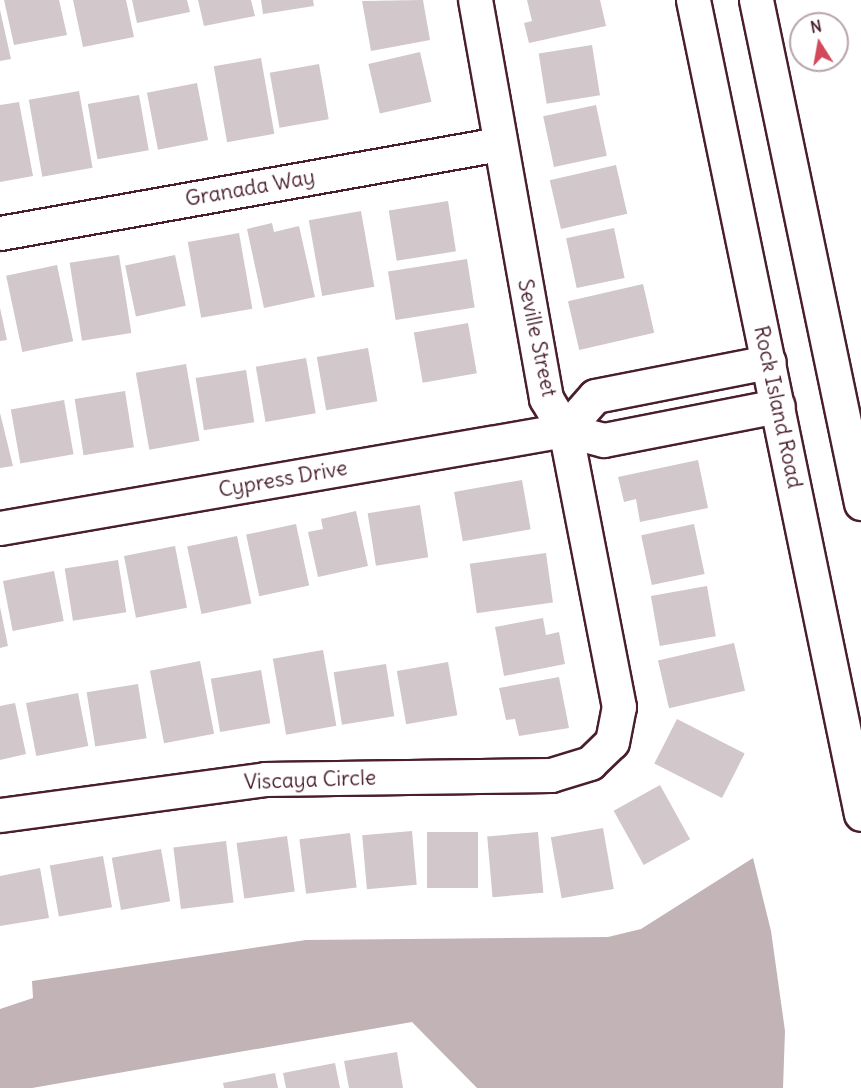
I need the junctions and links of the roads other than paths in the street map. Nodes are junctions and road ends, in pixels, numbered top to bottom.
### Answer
1 (475, 0) edge
2 (693, 0) edge
3 (756, 0) edge
4 (499, 144) junction
5 (0, 233) edge
6 (769, 362) junction
7 (778, 406) junction
8 (565, 430) junction
9 (861, 503) edge
10 (0, 528) edge
11 (612, 742) joint
12 (861, 814) edge
13 (0, 815) edge

1 - 4 street, Seville Street
2 - 6 street, Rock Island Road
3 - 9 street
4 - 5 street, Granada Way
4 - 8 street, Seville Street
6 - 7 street, Rock Island Road
6 - 8 street
7 - 8 street, Cypress Drive
7 - 12 street, Rock Island Road
8 - 10 street, Cypress Drive
8 - 11 street, Seville Street
11 - 13 street, Viscaya Circle

